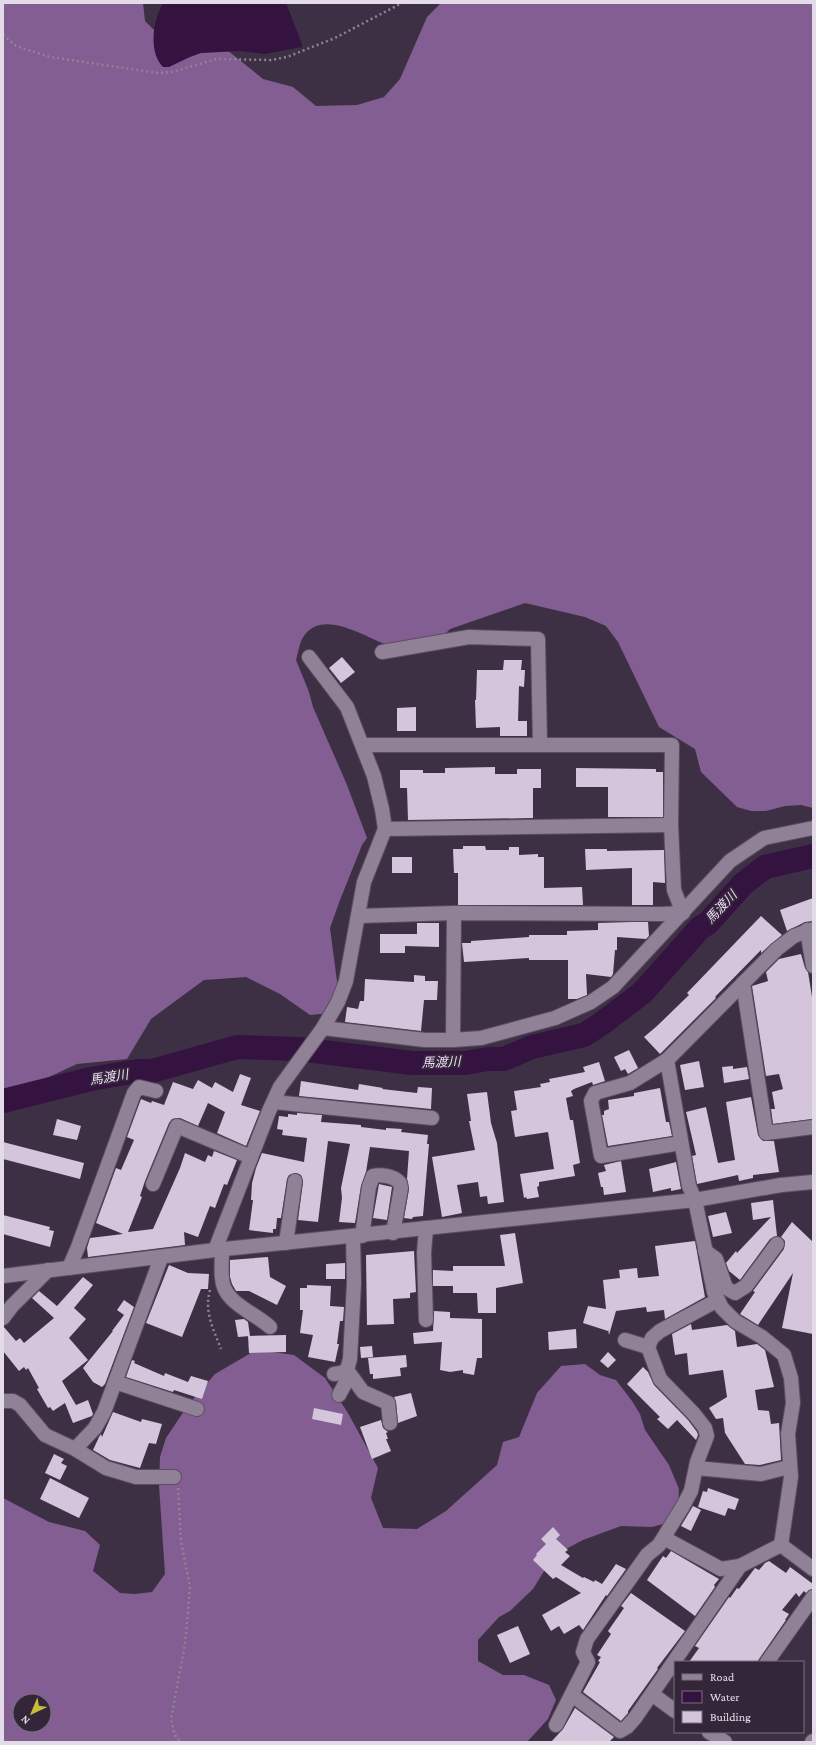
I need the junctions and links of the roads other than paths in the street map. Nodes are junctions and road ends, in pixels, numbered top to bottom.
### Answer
1 (382, 652) dead end
2 (309, 657) dead end
3 (363, 745) junction
4 (540, 745) junction
5 (671, 825) junction
6 (813, 828) edge
7 (385, 829) junction
8 (683, 913) junction
9 (454, 914) junction
10 (358, 916) junction
11 (810, 929) edge
12 (813, 966) edge
13 (743, 983) junction
14 (322, 1028) junction
15 (453, 1040) junction
16 (667, 1060) junction
17 (156, 1091) dead end
18 (274, 1102) junction
19 (432, 1118) dead end
20 (813, 1126) edge
21 (682, 1143) junction
22 (251, 1157) junction
23 (294, 1181) dead end
24 (813, 1182) edge
25 (153, 1184) dead end
26 (695, 1200) junction
27 (426, 1228) junction
28 (393, 1233) junction
29 (358, 1236) junction
30 (286, 1243) junction
31 (777, 1244) dead end
32 (219, 1250) junction
33 (705, 1251) junction
34 (161, 1258) junction
35 (69, 1268) junction
36 (48, 1270) junction
37 (3, 1276) edge
38 (718, 1300) junction
39 (3, 1318) edge
40 (426, 1320) dead end
41 (270, 1327) dead end
42 (625, 1340) dead end
43 (648, 1347) junction
44 (341, 1372) junction
45 (115, 1382) junction
46 (339, 1395) dead end
47 (3, 1401) edge
48 (197, 1409) dead end
49 (390, 1424) dead end
50 (75, 1449) junction
51 (789, 1467) junction
52 (696, 1468) junction
53 (174, 1477) road end
54 (664, 1538) junction
55 (781, 1545) junction
56 (740, 1566) junction
57 (813, 1569) edge
58 (813, 1597) edge
59 (675, 1661) edge
60 (768, 1661) edge
61 (674, 1662) edge
62 (652, 1694) junction
63 (572, 1695) junction
64 (674, 1710) edge
65 (556, 1725) dead end

1 - 4 street
2 - 3 street
3 - 4 street
3 - 7 street
4 - 5 street
5 - 7 street
5 - 8 street
6 - 8 street
7 - 10 street
8 - 9 street
8 - 15 street
9 - 10 street
9 - 15 street
10 - 14 street
11 - 12 street
11 - 13 street
13 - 16 street
13 - 20 street
14 - 15 street
14 - 18 street
16 - 21 street
16 - 21 street
17 - 35 street
18 - 19 street
18 - 22 street
21 - 26 street
22 - 25 street
22 - 32 street
23 - 30 street
24 - 26 street
26 - 27 street
26 - 33 street
27 - 28 street
27 - 40 street
28 - 29 street
28 - 29 street
29 - 30 street
29 - 44 street
30 - 32 street
31 - 33 street
32 - 34 street
32 - 41 street
33 - 38 street
34 - 35 street
34 - 45 street
35 - 36 street
36 - 37 street
36 - 39 street
38 - 43 street
38 - 51 street
42 - 43 street
43 - 52 street
44 - 46 street
44 - 49 street
45 - 48 street
45 - 50 street
47 - 50 street
50 - 53 street
51 - 52 street
51 - 55 street
52 - 54 street
54 - 56 street
54 - 63 street
55 - 56 street
55 - 57 street
56 - 59 street
58 - 60 street
61 - 62 street
62 - 63 street
62 - 64 street
63 - 65 street

